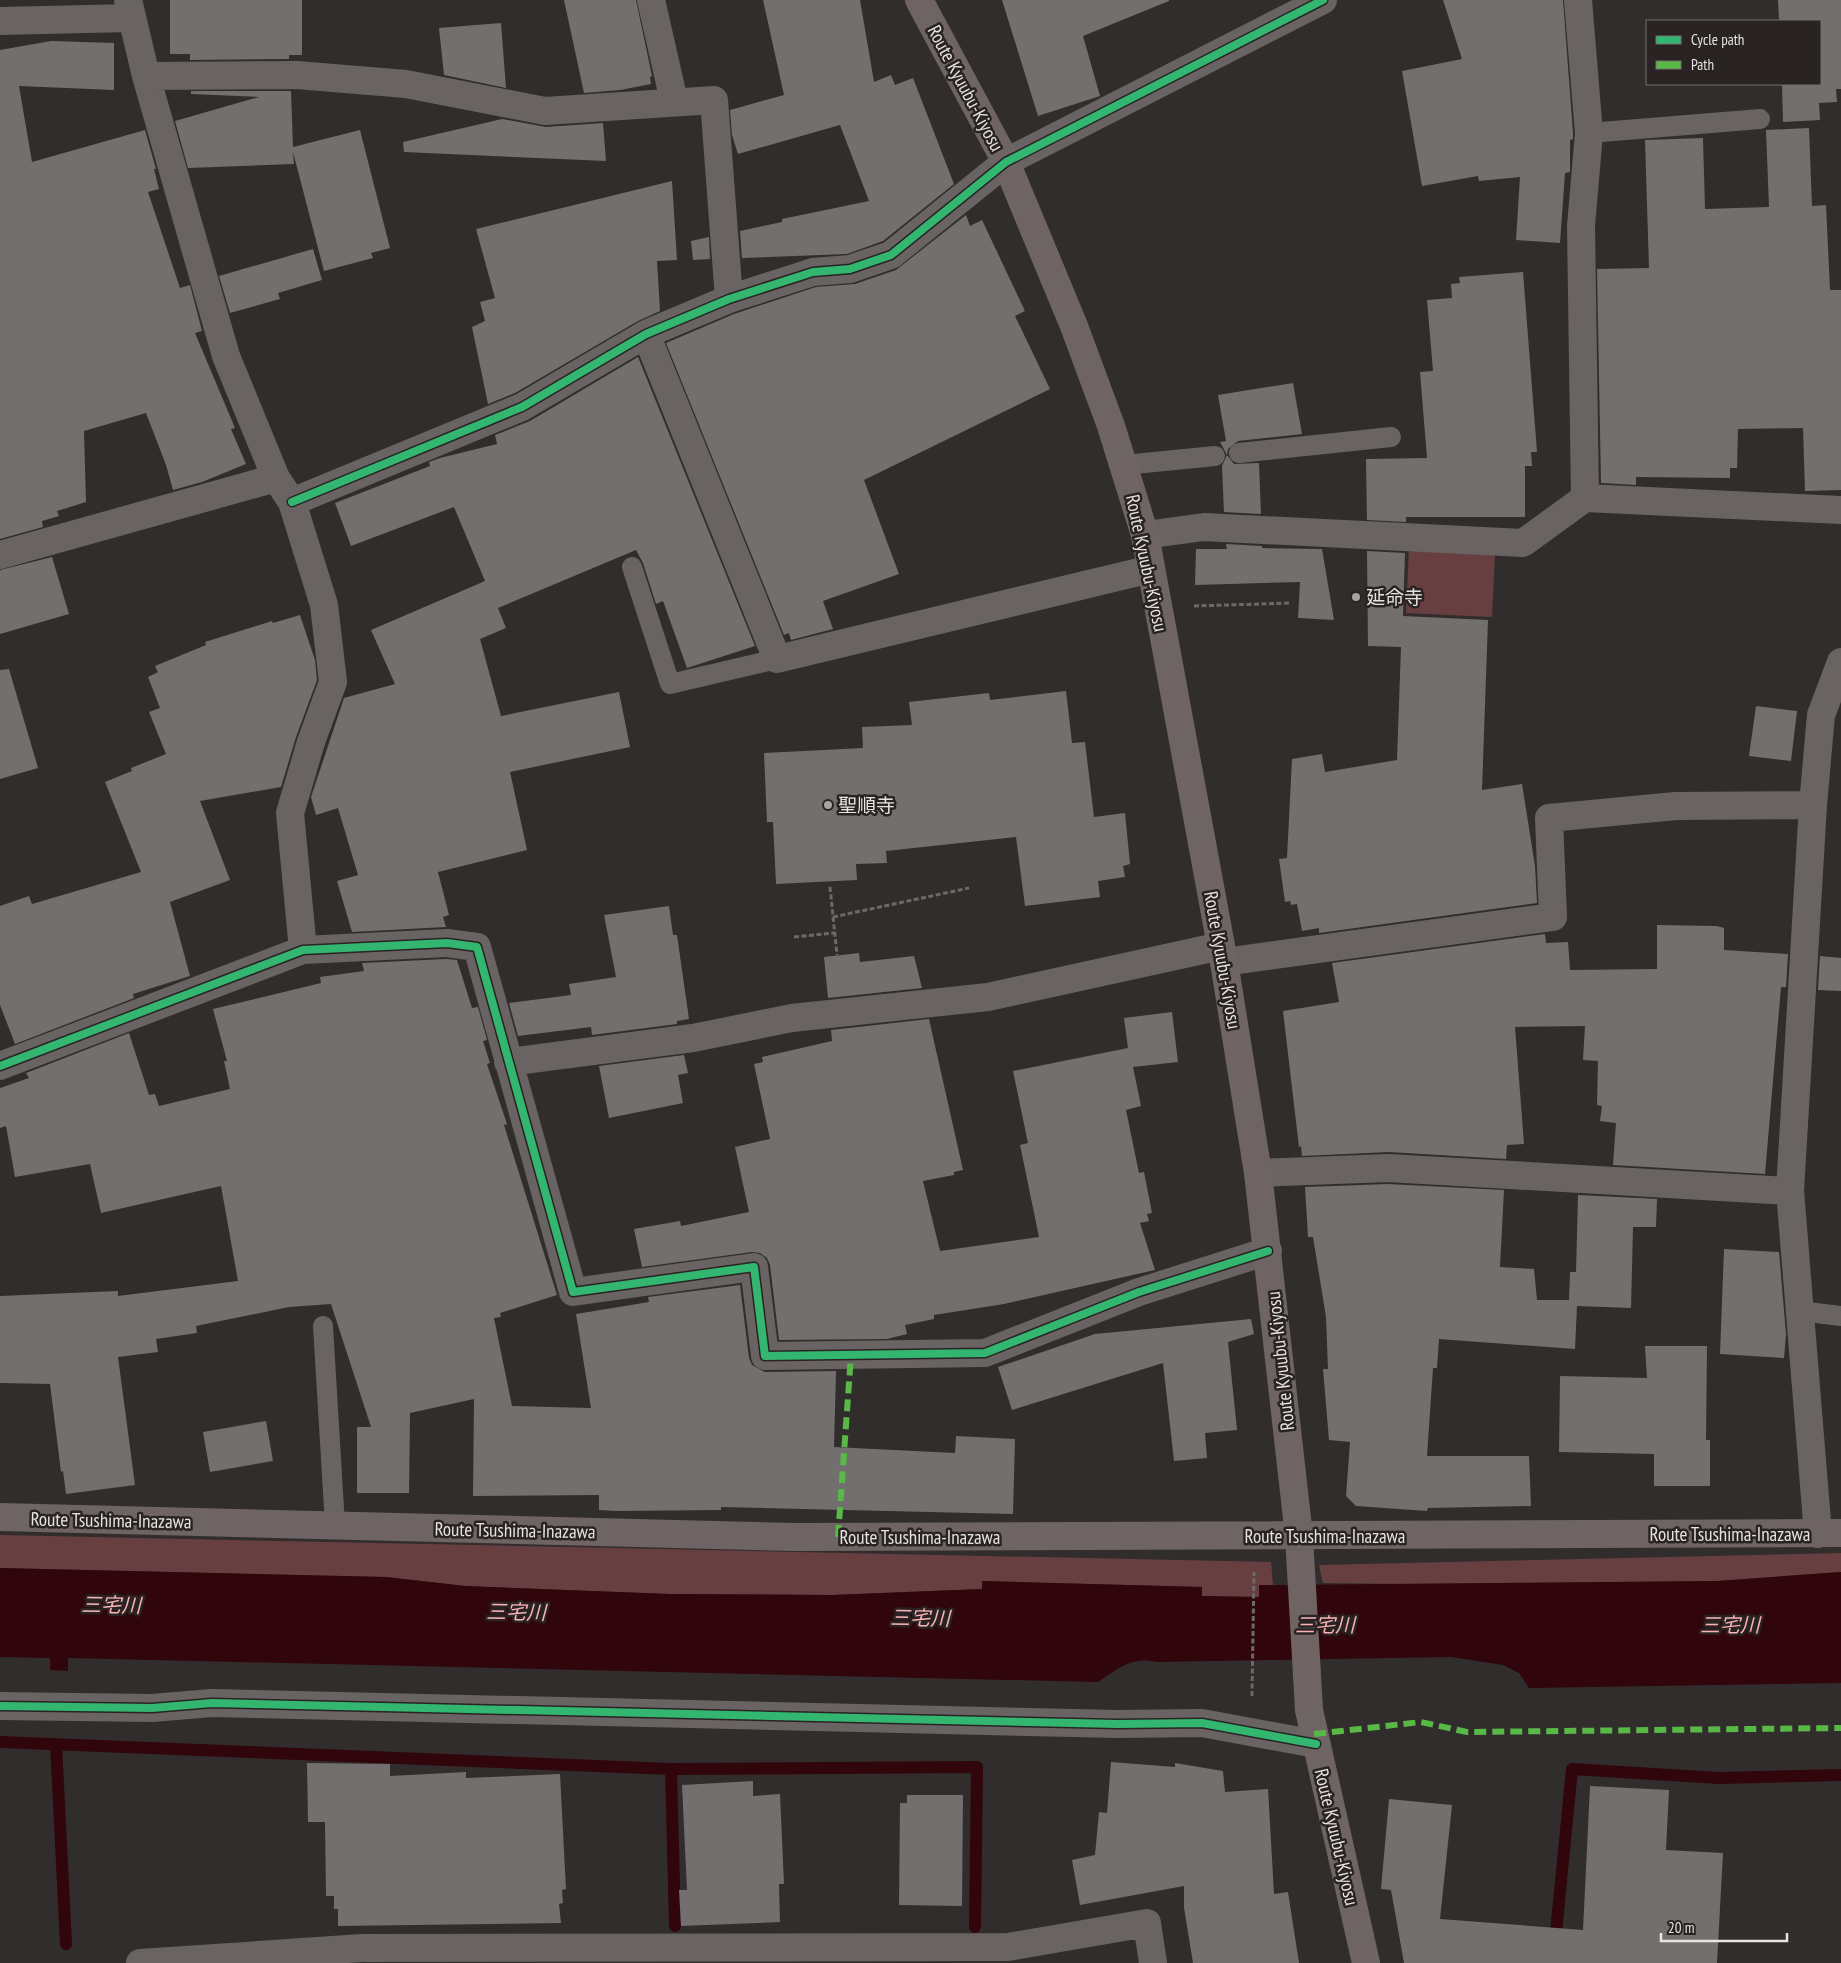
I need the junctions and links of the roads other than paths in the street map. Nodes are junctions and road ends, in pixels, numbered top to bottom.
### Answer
1 (651, 0) edge
2 (919, 0) edge
3 (1324, 0) edge
4 (1578, 0) edge
5 (129, 9) edge
6 (0, 21) edge
7 (146, 76) junction
8 (674, 101) junction
9 (1760, 119) dead end
10 (1589, 133) junction
11 (1006, 162) junction
12 (729, 299) junction
13 (646, 334) junction
14 (1391, 437) dead end
15 (1239, 453) dead end
16 (1215, 456) dead end
17 (1124, 465) junction
18 (276, 478) junction
19 (1584, 498) junction
20 (292, 502) junction
21 (1841, 510) edge
22 (1145, 535) junction
23 (0, 555) edge
24 (632, 567) dead end
25 (1151, 569) junction
26 (777, 659) junction
27 (1841, 662) edge
28 (1813, 805) junction
29 (303, 950) junction
30 (1222, 954) junction
31 (508, 1062) junction
32 (0, 1066) edge
33 (1258, 1173) junction
34 (1790, 1191) junction
35 (1268, 1251) junction
36 (1800, 1311) junction
37 (1841, 1316) edge
38 (322, 1326) dead end
39 (0, 1517) edge
40 (336, 1525) junction
41 (1829, 1533) edge
42 (1299, 1536) junction
43 (0, 1706) edge
44 (1316, 1744) junction
45 (362, 1955) edge
46 (140, 1963) edge
47 (1153, 1963) edge
48 (1366, 1963) edge

1 - 8 street
2 - 11 main road, Route Kyuubu-Kiyosu
3 - 11 street
4 - 10 street
5 - 6 street
5 - 7 street
7 - 8 street
7 - 18 street
8 - 12 street
9 - 10 lane
10 - 19 street
11 - 12 street
11 - 17 main road, Route Kyuubu-Kiyosu
12 - 13 street
13 - 20 street
13 - 26 street
14 - 15 lane
16 - 17 lane
17 - 22 main road, Route Kyuubu-Kiyosu
18 - 20 street
18 - 23 street
19 - 21 street
19 - 22 street
20 - 29 street
22 - 25 main road, Route Kyuubu-Kiyosu
24 - 26 lane
25 - 26 street
25 - 30 main road, Route Kyuubu-Kiyosu
27 - 28 street
28 - 30 street
28 - 34 street
29 - 31 street
29 - 32 street
30 - 31 street
30 - 33 main road, Route Kyuubu-Kiyosu
31 - 35 street
33 - 34 street
33 - 35 main road, Route Kyuubu-Kiyosu
34 - 36 street
35 - 42 main road, Route Kyuubu-Kiyosu
36 - 37 lane
36 - 41 street
38 - 40 lane
39 - 40 main road, Route Tsushima-Inazawa
40 - 42 main road, Route Tsushima-Inazawa
41 - 42 main road, Route Tsushima-Inazawa
42 - 44 main road, Route Kyuubu-Kiyosu
43 - 44 street
44 - 48 main road, Route Kyuubu-Kiyosu
45 - 46 street
45 - 47 street

